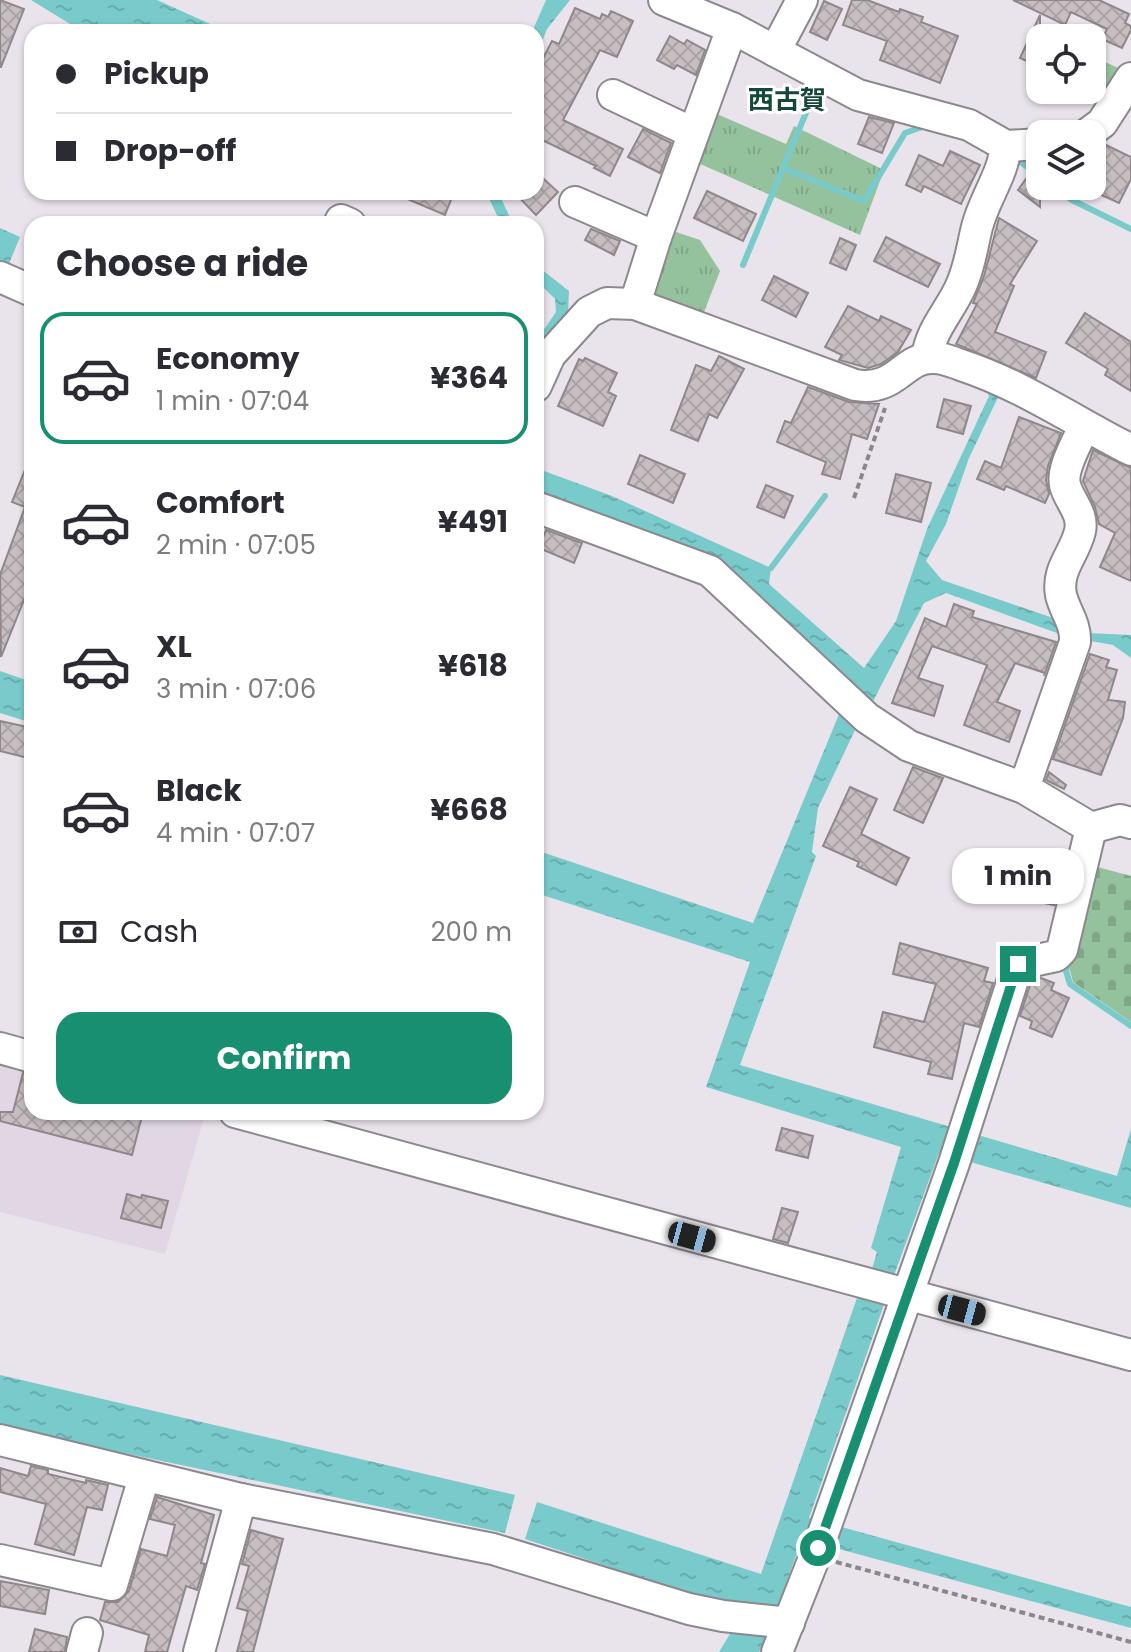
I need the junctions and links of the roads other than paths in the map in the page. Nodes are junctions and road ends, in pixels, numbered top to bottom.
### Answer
1 (664, 0) edge
2 (802, 0) edge
3 (732, 28) junction
4 (775, 51) junction
5 (1131, 78) edge
6 (613, 95) dead end
7 (1123, 110) edge
8 (693, 133) junction
9 (1026, 145) edge
10 (1006, 146) junction
11 (575, 202) dead end
12 (656, 237) junction
13 (0, 277) edge
14 (24, 288) edge
15 (635, 304) junction
16 (927, 358) junction
17 (544, 368) edge
18 (1084, 426) junction
19 (1131, 450) edge
20 (544, 510) edge
21 (1024, 788) junction
22 (1131, 823) edge
23 (1091, 828) junction
24 (0, 1048) edge
25 (24, 1055) edge
26 (264, 1120) edge
27 (906, 1295) junction
28 (1131, 1355) edge
29 (0, 1440) edge
30 (144, 1477) junction
31 (241, 1499) junction
32 (0, 1560) edge
33 (789, 1623) junction
34 (199, 1652) edge
35 (777, 1652) edge

1 - 3 street
2 - 4 street
3 - 4 street
3 - 8 street
4 - 10 street
5 - 7 street
6 - 8 street
8 - 12 street
9 - 10 street
10 - 16 street
11 - 12 street
12 - 15 street
13 - 14 street
15 - 16 street
15 - 17 street
16 - 18 street
18 - 19 street
18 - 21 street
20 - 21 street
21 - 23 street
22 - 23 street
23 - 27 street
24 - 25 street
26 - 27 street
27 - 28 street
27 - 33 street
29 - 30 street
30 - 31 street
30 - 32 street
31 - 33 street
31 - 34 street
33 - 35 street

